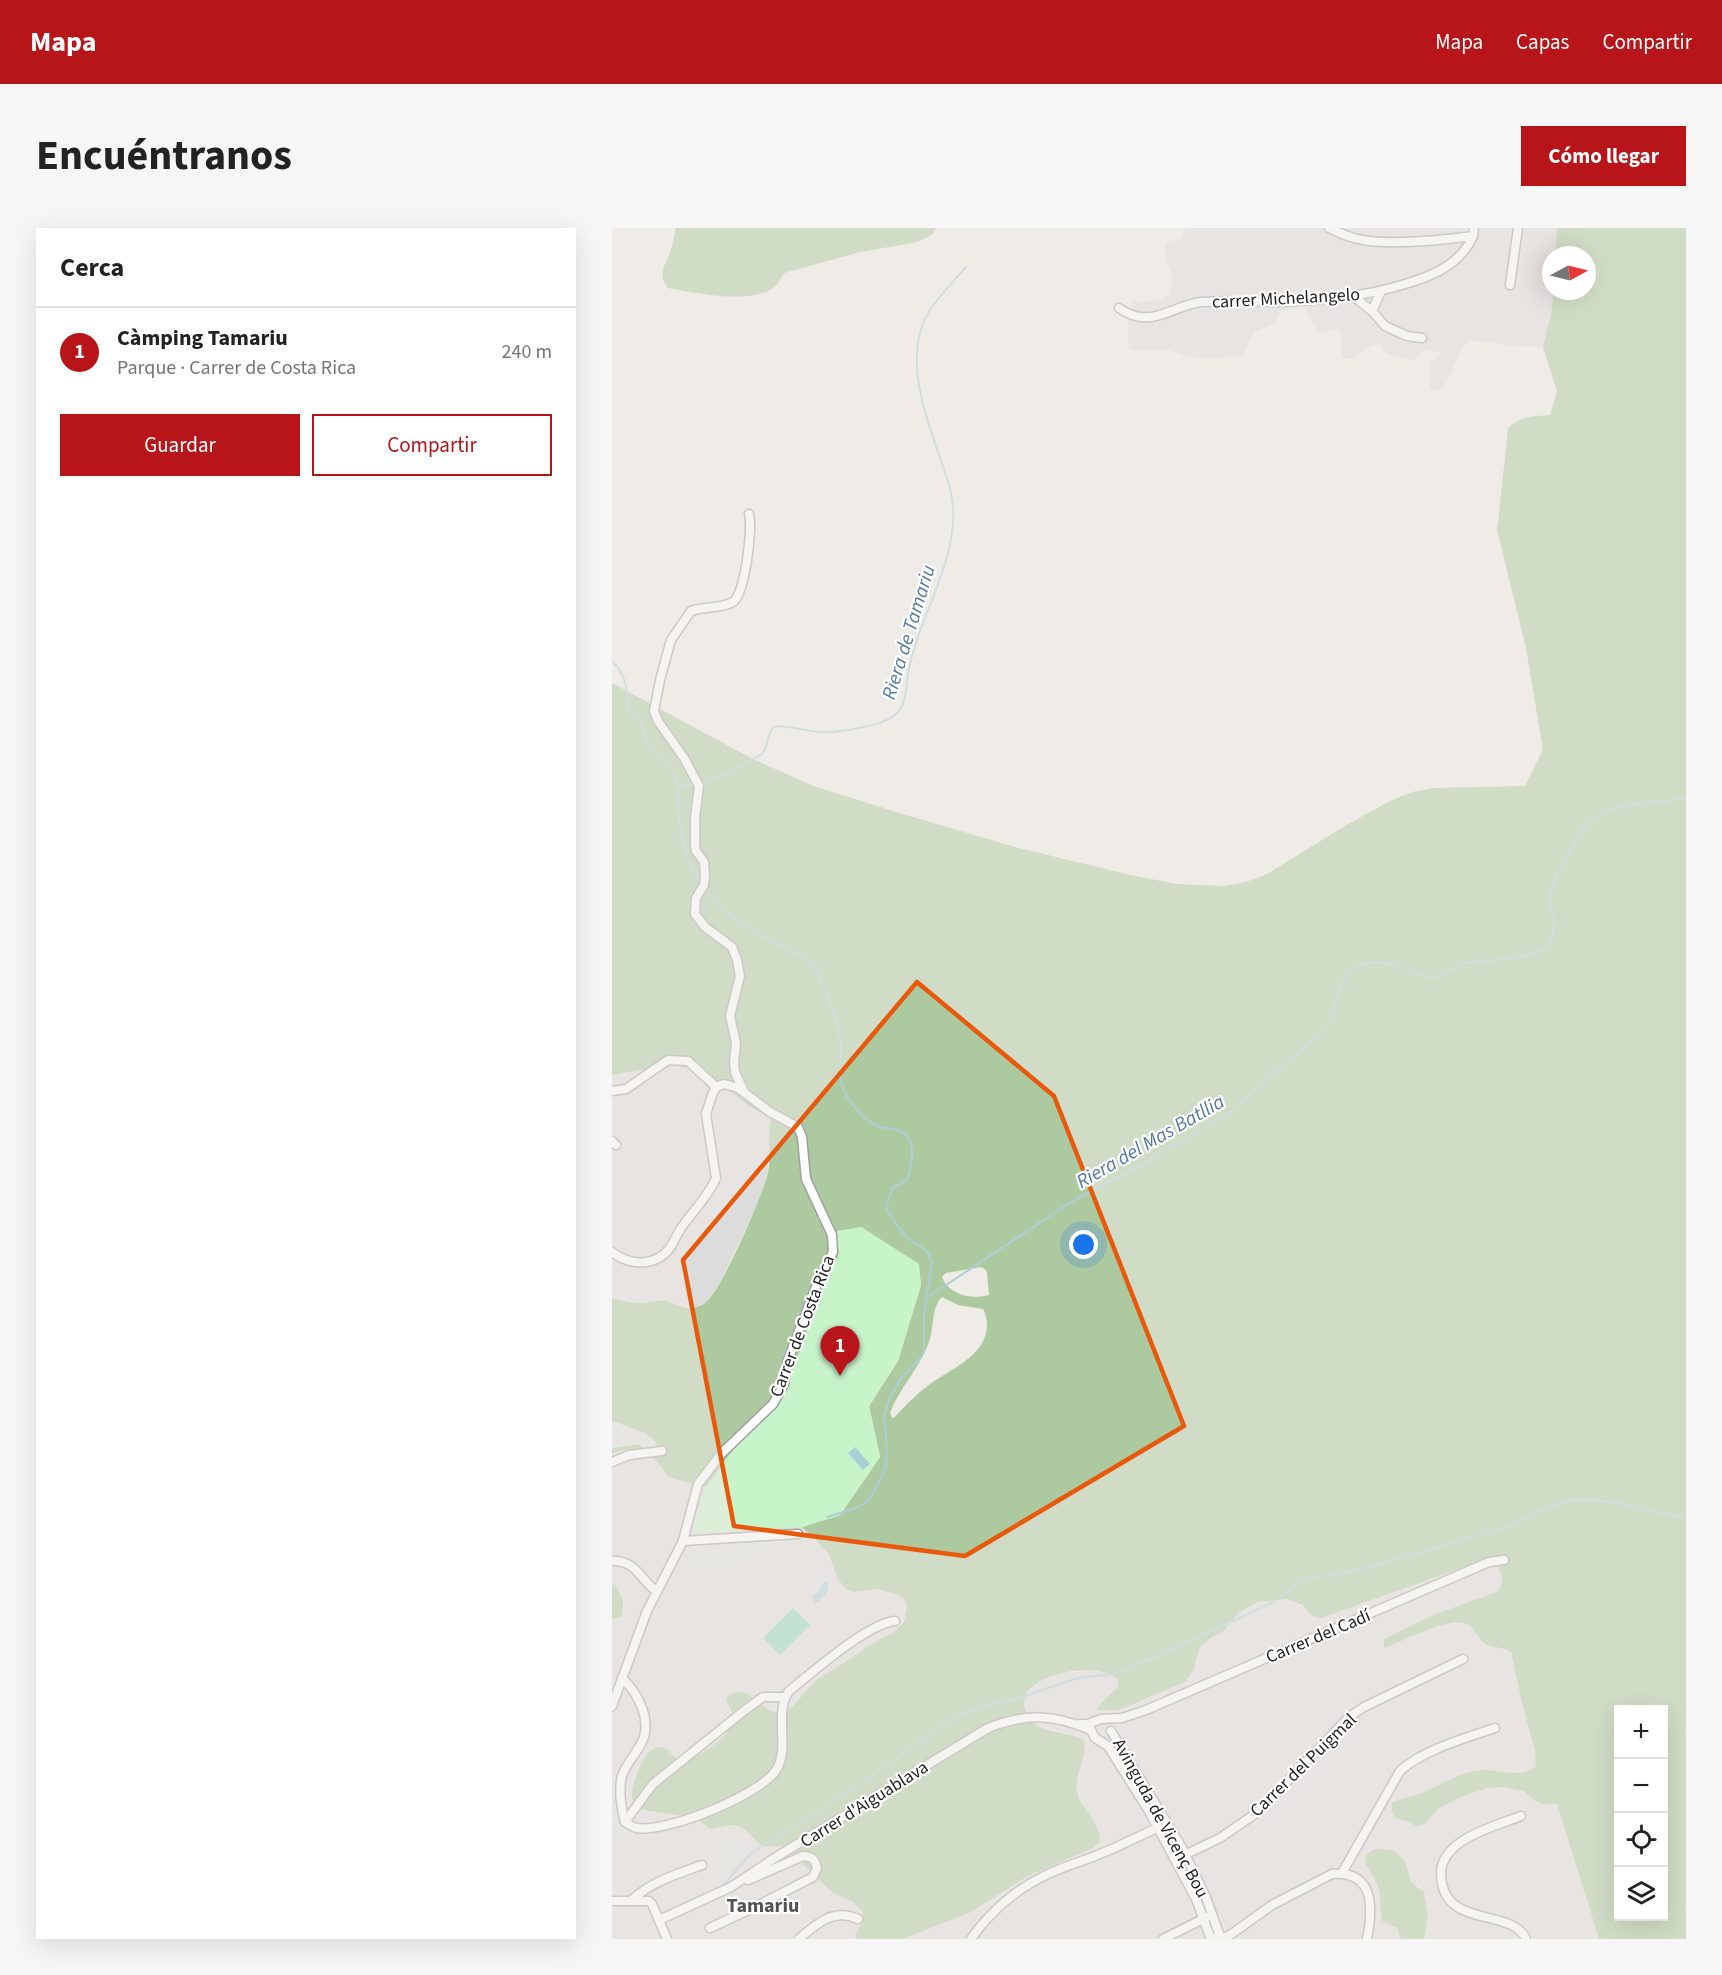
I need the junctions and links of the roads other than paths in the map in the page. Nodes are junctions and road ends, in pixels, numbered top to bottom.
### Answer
1 (1329, 228) edge
2 (1485, 228) edge
3 (1518, 228) edge
4 (1474, 231) edge
5 (1510, 285) dead end
6 (1381, 291) junction
7 (1354, 297) junction
8 (1119, 308) dead end
9 (1372, 311) junction
10 (1422, 338) dead end
11 (748, 514) dead end
12 (716, 1087) junction
13 (612, 1091) edge
14 (744, 1092) junction
15 (612, 1252) edge
16 (662, 1450) dead end
17 (612, 1462) edge
18 (798, 1534) dead end
19 (683, 1541) junction
20 (1504, 1560) dead end
21 (612, 1561) edge
22 (656, 1591) junction
23 (895, 1621) dead end
24 (1463, 1659) dead end
25 (622, 1678) junction
26 (785, 1697) junction
27 (612, 1706) edge
28 (1132, 1715) junction
29 (1096, 1724) junction
30 (1495, 1728) dead end
31 (1111, 1731) junction
32 (1095, 1738) junction
33 (1521, 1816) dead end
34 (625, 1822) junction
35 (1159, 1827) junction
36 (1185, 1854) junction
37 (1176, 1859) junction
38 (702, 1864) dead end
39 (1342, 1873) junction
40 (731, 1887) junction
41 (632, 1900) junction
42 (612, 1901) edge
43 (1213, 1914) junction
44 (1204, 1918) junction
45 (858, 1919) dead end
46 (659, 1920) junction
47 (710, 1928) dead end
48 (1221, 1937) edge
49 (667, 1939) edge
50 (799, 1939) edge
51 (971, 1939) edge
52 (1163, 1939) edge
53 (1211, 1939) edge
54 (1367, 1939) edge
55 (1526, 1939) edge

1 - 4 street
2 - 4 street
3 - 5 street
4 - 6 street, carrer Michelangelo
6 - 7 street, carrer Michelangelo
6 - 9 street
7 - 8 street, carrer Michelangelo
7 - 9 street
9 - 10 street
11 - 14 street
12 - 13 street
12 - 14 street, Carrer de Costa Rica
12 - 15 street
14 - 19 street, Carrer de Costa Rica
16 - 17 street
18 - 19 street
19 - 22 street, Carrer de Costa Rica
20 - 28 street, Carrer del Cadí
21 - 22 street
22 - 25 street, Carrer de Costa Rica
23 - 26 street
24 - 36 street, Carrer del Puigmal
25 - 27 street, Carrer de Costa Rica
25 - 34 street
26 - 34 street
26 - 34 street
28 - 29 street, Carrer del Cadí
28 - 31 street, Carrer del Cadí
29 - 31 street, Avinguda de Vicenç Bou
29 - 32 street, Avinguda de Vicenç Bou
29 - 40 street, Carrer d'Aiguablava
30 - 39 street
31 - 32 street, Carrer del Cadí
31 - 36 street, Avinguda de Vicenç Bou
32 - 35 street, Avinguda de Vicenç Bou
33 - 55 street
35 - 37 street, Avinguda de Vicenç Bou
35 - 51 street
36 - 37 street, Carrer del Puigmal
36 - 43 street, Avinguda de Vicenç Bou
37 - 44 street, Avinguda de Vicenç Bou
38 - 41 street
39 - 48 street
39 - 54 street
40 - 46 street, Carrer d'Aiguablava
40 - 47 street
41 - 42 street
41 - 46 street
43 - 44 street
43 - 48 street, Avinguda de Vicenç Bou
44 - 52 street
44 - 53 street, Avinguda de Vicenç Bou
45 - 50 street
46 - 49 street
48 - 53 street

